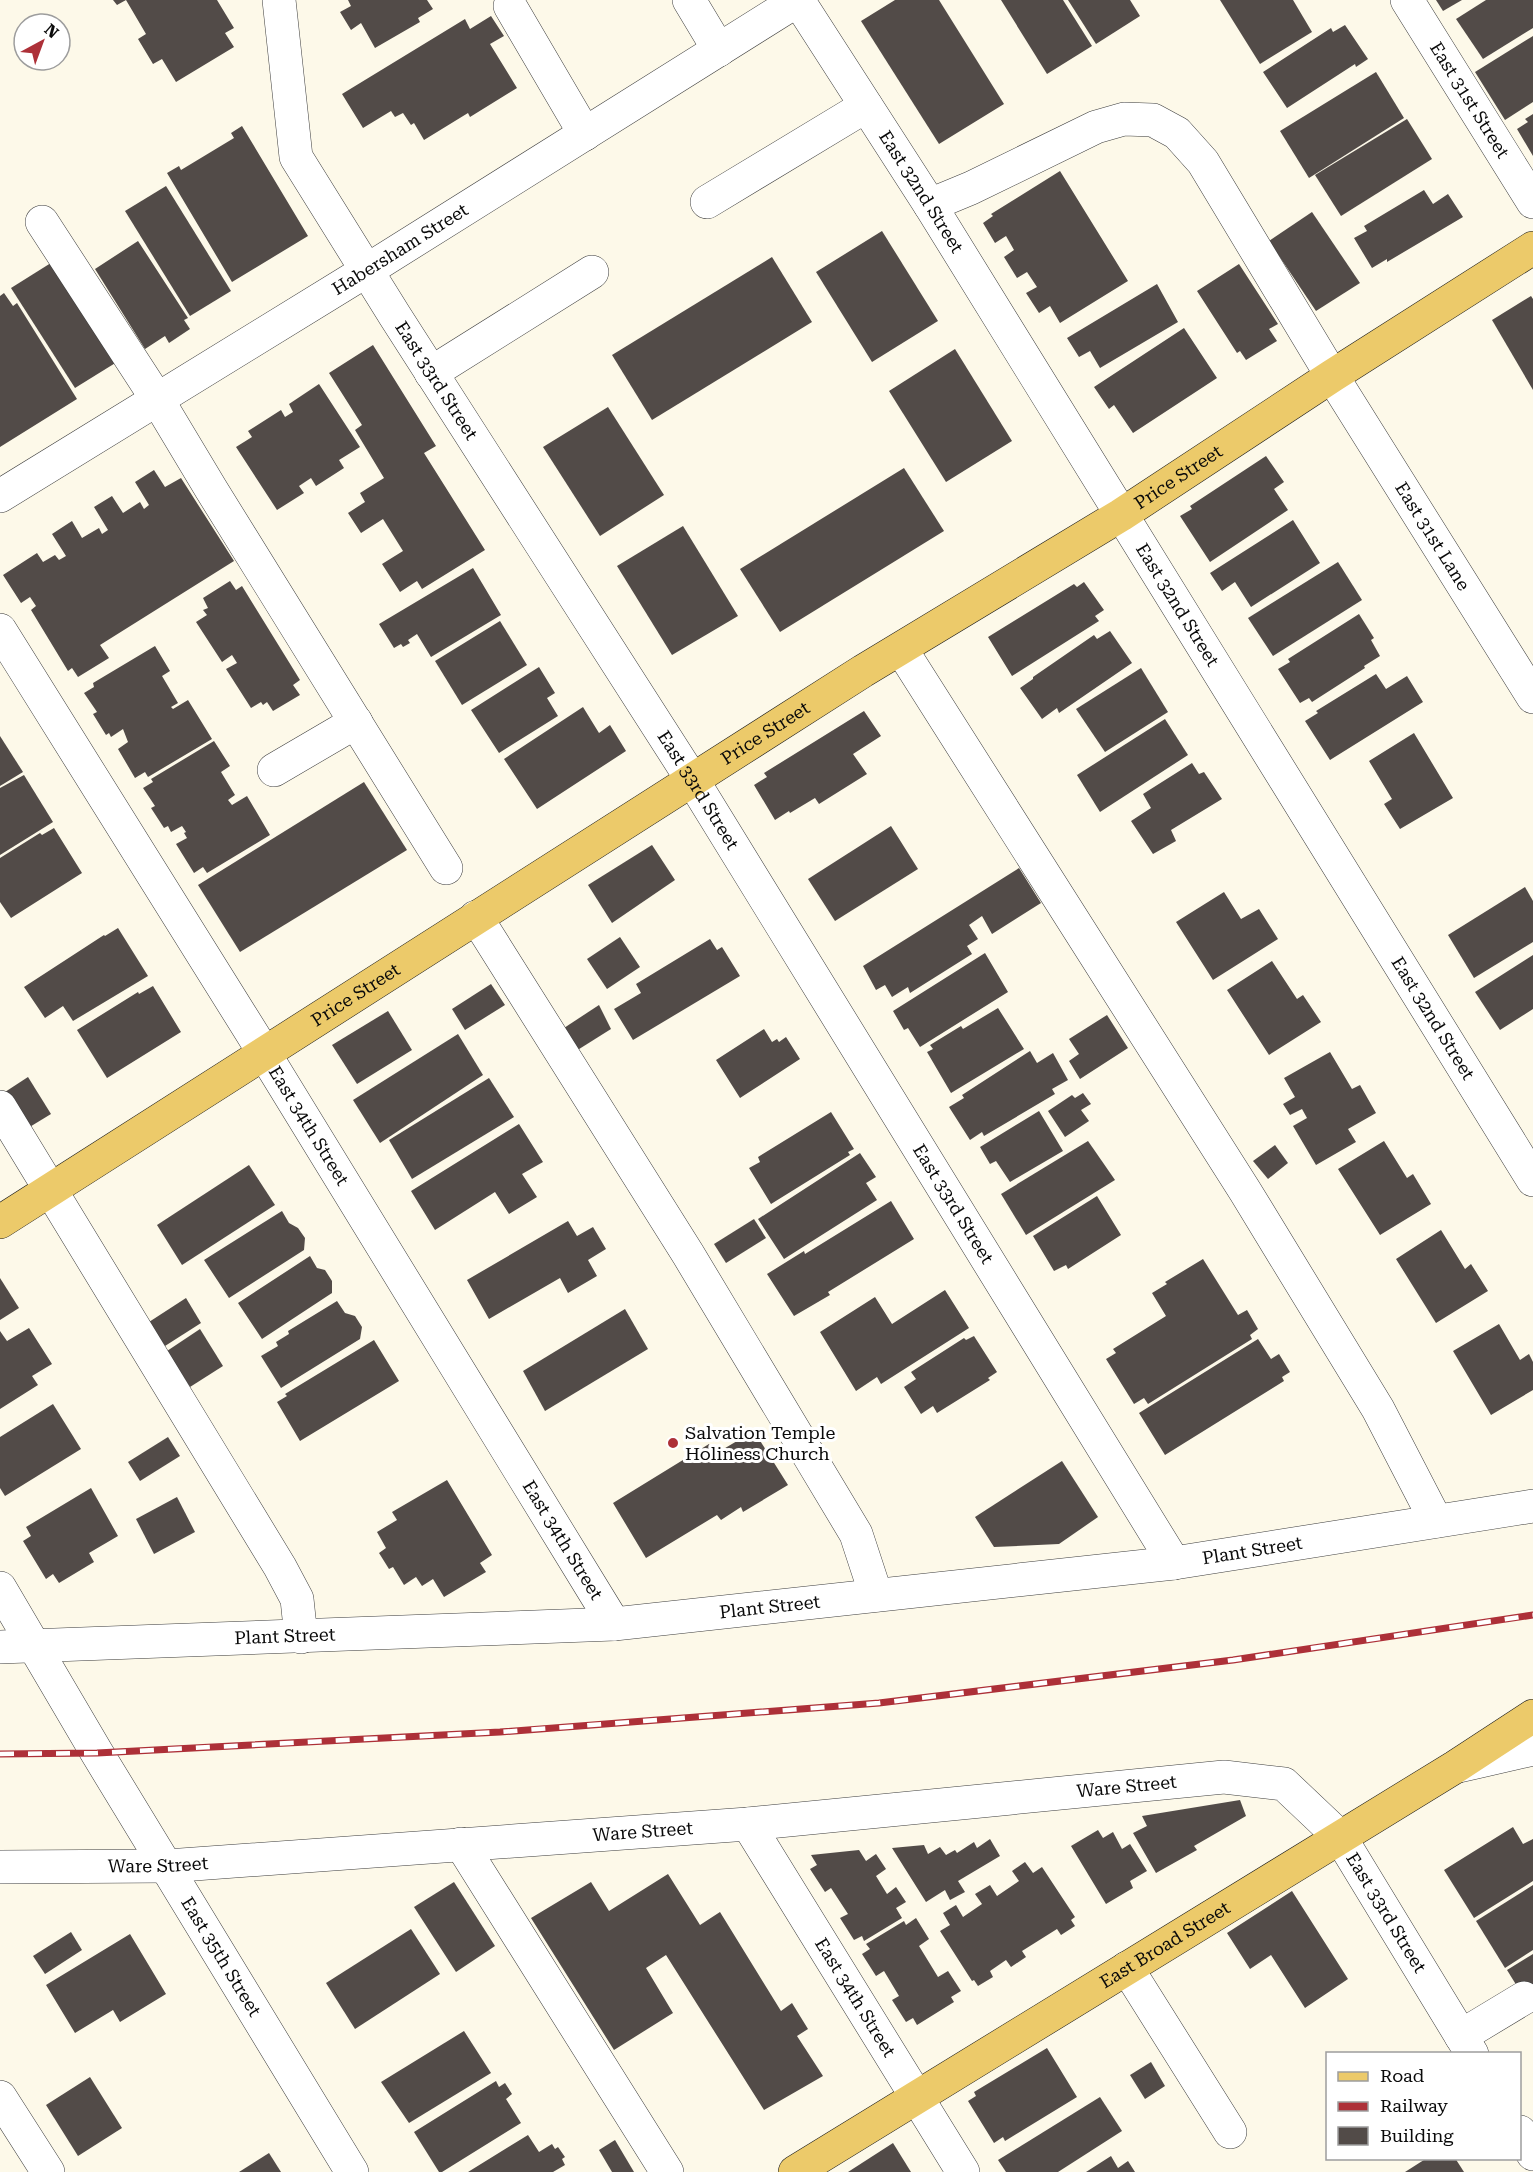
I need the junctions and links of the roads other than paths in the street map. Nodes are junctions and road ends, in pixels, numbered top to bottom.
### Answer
1 (279, 0) edge
2 (689, 0) edge
3 (798, 0) edge
4 (1407, 0) edge
5 (510, 6) dead end
6 (719, 50) junction
7 (866, 106) junction
8 (585, 134) junction
9 (707, 202) dead end
10 (1533, 202) edge
11 (930, 205) junction
12 (42, 222) dead end
13 (1533, 248) edge
14 (366, 271) junction
15 (591, 272) dead end
16 (431, 373) junction
17 (1332, 376) junction
18 (158, 399) junction
19 (0, 496) edge
20 (1121, 515) junction
21 (0, 630) edge
22 (901, 649) junction
23 (1533, 697) edge
24 (356, 722) junction
25 (274, 770) dead end
26 (693, 782) junction
27 (446, 868) dead end
28 (476, 917) junction
29 (264, 1055) junction
30 (0, 1107) edge
31 (1533, 1180) edge
32 (50, 1190) junction
33 (0, 1222) edge
34 (1533, 1506) edge
35 (1436, 1521) junction
36 (1174, 1563) junction
37 (0, 1588) edge
38 (876, 1595) junction
39 (614, 1624) junction
40 (301, 1637) junction
41 (0, 1647) edge
42 (35, 1647) junction
43 (1533, 1716) edge
44 (1533, 1749) edge
45 (1455, 1767) junction
46 (1284, 1784) joint
47 (748, 1824) junction
48 (1340, 1837) junction
49 (461, 1844) junction
50 (167, 1866) junction
51 (0, 1867) edge
52 (1127, 1968) junction
53 (1524, 1998) dead end
54 (1466, 2045) edge
55 (0, 2097) edge
56 (917, 2097) junction
57 (1230, 2132) dead end
58 (1521, 2134) edge
59 (1533, 2154) edge
60 (48, 2172) edge
61 (352, 2172) edge
62 (667, 2172) edge
63 (795, 2172) edge
64 (963, 2172) edge

1 - 14 street, East 33rd Street
2 - 6 street
3 - 6 street, Habersham Street
3 - 7 street, East 32nd Street
4 - 10 street, East 31st Street
5 - 8 street
6 - 8 street, Habersham Street
7 - 9 street
7 - 11 street, East 32nd Street
8 - 14 street, Habersham Street
11 - 17 street, East 31st Lane
11 - 20 street, East 32nd Street
12 - 18 street
13 - 17 main road, Price Street
14 - 16 street, East 33rd Street
14 - 18 street, Habersham Street
15 - 16 street
16 - 26 street, East 33rd Street
17 - 20 main road, Price Street
17 - 23 street, East 31st Lane
18 - 19 street, Habersham Street
18 - 24 street
20 - 22 main road, Price Street
20 - 31 street, East 32nd Street
21 - 29 street, East 34th Street
22 - 26 main road, Price Street
22 - 35 street
24 - 25 street
24 - 27 street
26 - 28 main road, Price Street
26 - 36 street, East 33rd Street
28 - 29 main road, Price Street
28 - 38 street
29 - 32 main road, Price Street
29 - 39 street, East 34th Street
30 - 32 street
32 - 33 main road, Price Street
32 - 40 street
34 - 35 street, Plant Street
35 - 36 street, Plant Street
36 - 38 street, Plant Street
37 - 42 street, East 35th Street
38 - 39 street, Plant Street
39 - 40 street, Plant Street
40 - 42 street, Plant Street
41 - 42 street, Plant Street
42 - 50 street, East 35th Street
43 - 45 main road, East Broad Street
44 - 45 street
45 - 48 main road, East Broad Street
46 - 47 street, Ware Street
46 - 48 street, East 33rd Street
47 - 49 street, Ware Street
47 - 56 street, East 34th Street
48 - 52 main road, East Broad Street
48 - 54 street, East 33rd Street
49 - 50 street, Ware Street
49 - 62 street
50 - 51 street, Ware Street
50 - 61 street, East 35th Street
52 - 56 main road, East Broad Street
52 - 57 street
53 - 54 street
55 - 60 street
56 - 63 main road, East Broad Street
56 - 64 street, East 34th Street
58 - 59 street

